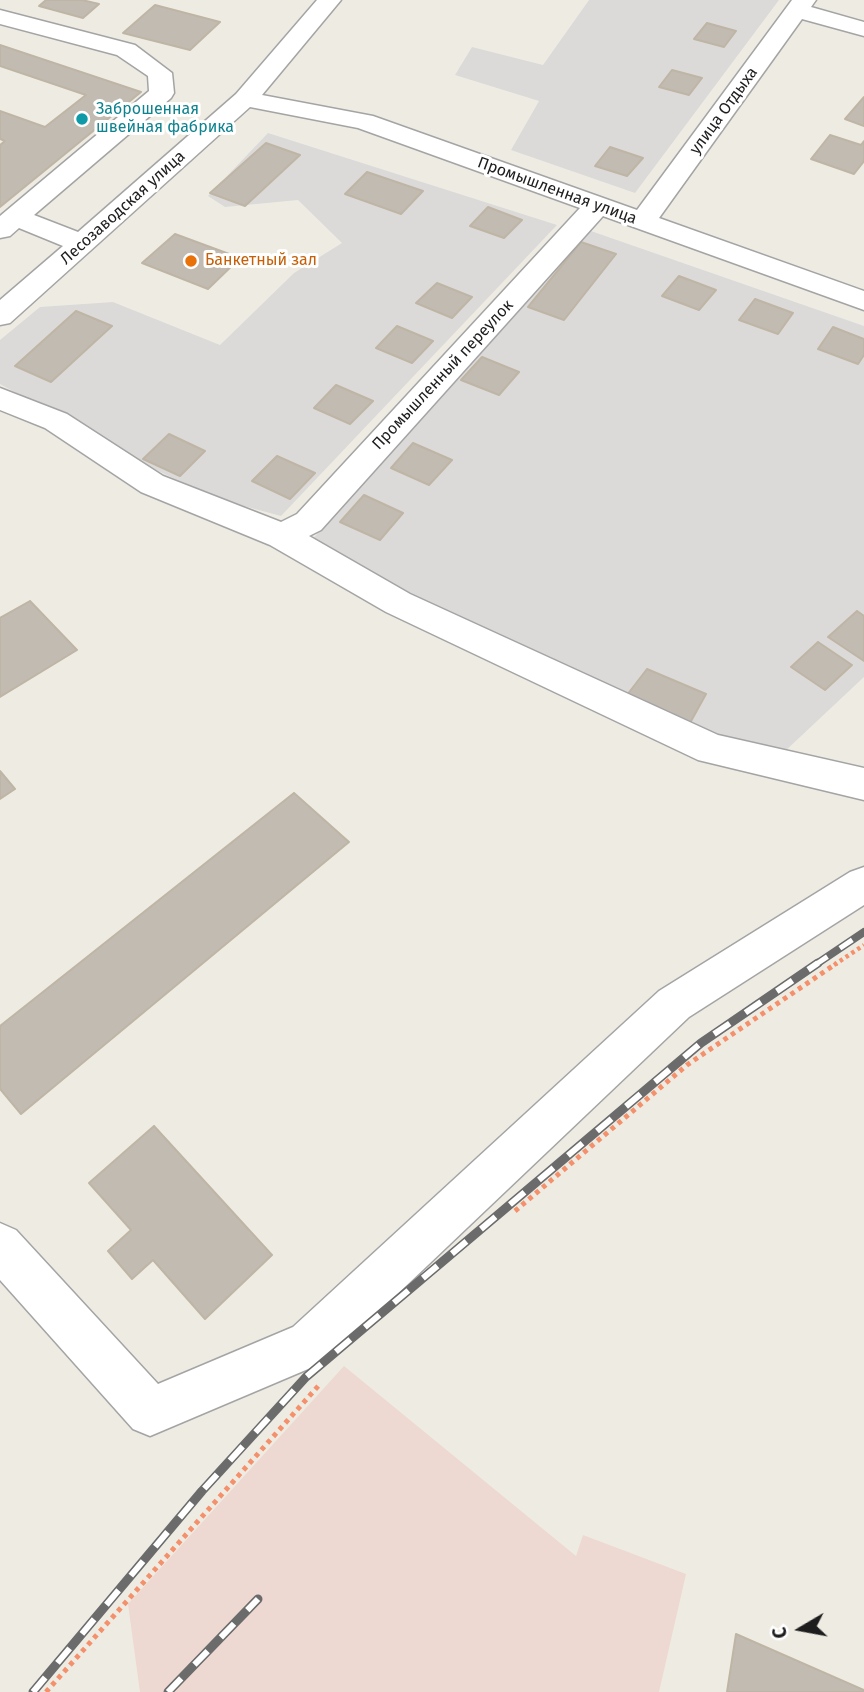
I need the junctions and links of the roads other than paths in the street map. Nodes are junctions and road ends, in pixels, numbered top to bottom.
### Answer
1 (329, 0) edge
2 (801, 5) edge
3 (0, 17) edge
4 (864, 29) edge
5 (245, 99) junction
6 (598, 205) junction
7 (643, 221) junction
8 (8, 223) edge
9 (83, 244) junction
10 (864, 301) edge
11 (0, 316) edge
12 (0, 398) edge
13 (282, 536) junction
14 (864, 783) edge
15 (864, 884) edge
16 (0, 1247) edge

1 - 5 street, Лесозаводская улица
2 - 4 street
2 - 7 street, улица Отдыха
3 - 8 street
5 - 6 street, Промышленная улица
5 - 9 street, Лесозаводская улица
6 - 7 street, Промышленная улица
6 - 13 street, Промышленный переулок
7 - 10 street, Промышленная улица
8 - 9 street
9 - 11 street, Лесозаводская улица
12 - 13 street
13 - 14 street
15 - 16 street

